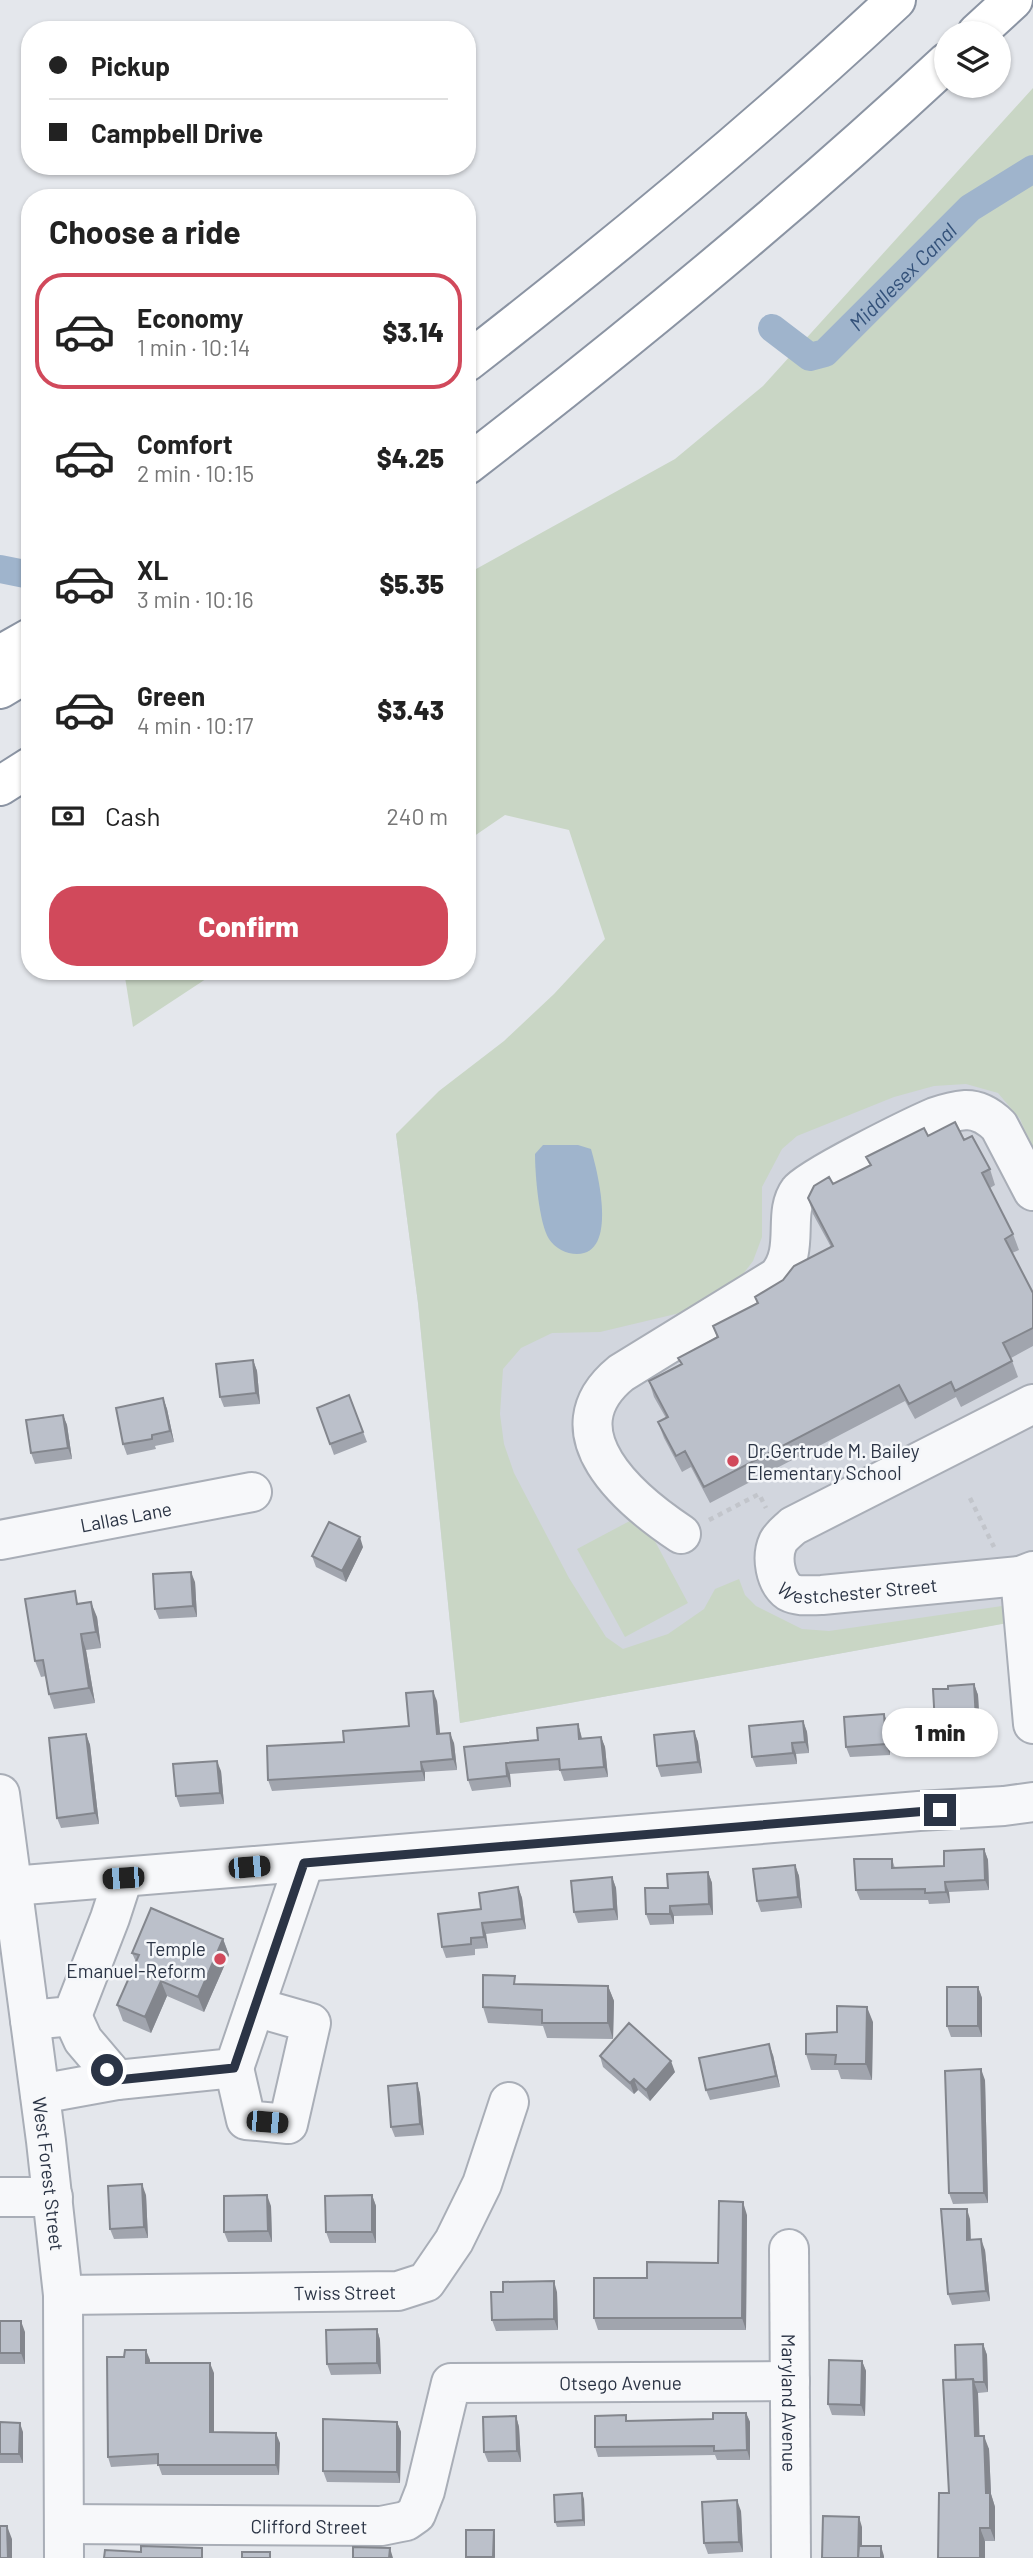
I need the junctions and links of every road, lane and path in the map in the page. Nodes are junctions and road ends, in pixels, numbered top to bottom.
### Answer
1 (896, 0) edge
2 (1013, 0) edge
3 (990, 21) edge
4 (934, 74) edge
5 (476, 355) edge
6 (476, 458) edge
7 (21, 643) edge
8 (0, 655) edge
9 (21, 676) edge
10 (0, 689) edge
11 (21, 773) edge
12 (0, 786) edge
13 (1033, 1191) edge
14 (1033, 1404) edge
15 (252, 1492) dead end
16 (970, 1497) dead end
17 (681, 1534) dead end
18 (0, 1540) edge
19 (1016, 1566) edge
20 (1033, 1724) edge
21 (0, 1794) edge
22 (1033, 1802) edge
23 (304, 1863) junction
24 (123, 1878) junction
25 (12, 1886) junction
26 (254, 2007) junction
27 (72, 2016) junction
28 (30, 2020) junction
29 (234, 2068) junction
30 (117, 2080) junction
31 (40, 2094) junction
32 (509, 2102) dead end
33 (0, 2197) edge
34 (54, 2197) junction
35 (789, 2249) dead end
36 (63, 2295) junction
37 (790, 2381) junction
38 (451, 2383) joint
39 (64, 2541) edge
40 (791, 2558) edge

1 - 5 highway
2 - 3 highway
4 - 6 highway
7 - 8 highway
9 - 10 highway
11 - 12 highway
13 - 17 street
14 - 19 street, Westchester Street
15 - 18 street, Lallas Lane
16 - 19 path
19 - 20 street
21 - 25 street, West Forest Street
22 - 23 street
23 - 24 street
23 - 26 street
24 - 25 street
24 - 27 street
25 - 28 street, West Forest Street
26 - 29 street
26 - 29 street
27 - 28 street
27 - 30 street
28 - 31 street, West Forest Street
29 - 30 street
30 - 31 street
31 - 34 street, West Forest Street
32 - 36 street, Twiss Street
33 - 34 street
34 - 36 street, West Forest Street
35 - 37 street, Maryland Avenue
36 - 39 street, West Forest Street
37 - 38 street, Otsego Avenue
37 - 40 street, Maryland Avenue
38 - 39 street, Clifford Street

